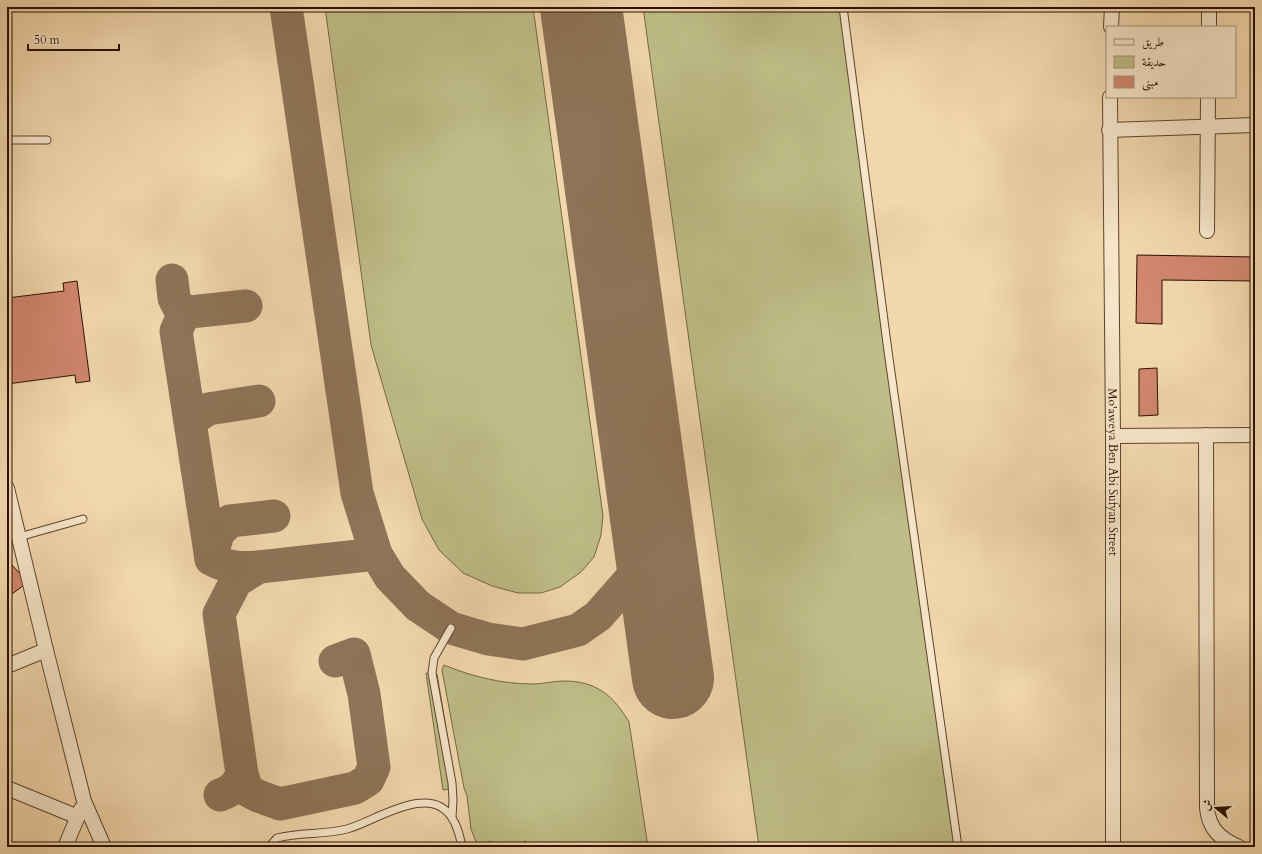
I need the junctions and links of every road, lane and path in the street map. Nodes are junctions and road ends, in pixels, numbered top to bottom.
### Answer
1 (842, 7) edge
2 (1112, 7) edge
3 (1210, 7) edge
4 (1111, 26) edge
5 (1209, 26) edge
6 (1110, 98) edge
7 (1208, 98) edge
8 (1255, 125) edge
9 (1208, 126) junction
10 (1109, 130) junction
11 (7, 140) edge
12 (47, 140) dead end
13 (1207, 231) dead end
14 (1206, 435) junction
15 (1255, 435) edge
16 (1113, 436) junction
17 (7, 488) edge
18 (83, 519) dead end
19 (19, 537) junction
20 (451, 628) dead end
21 (46, 650) junction
22 (7, 666) edge
23 (7, 788) edge
24 (84, 801) junction
25 (78, 817) junction
26 (452, 817) junction
27 (65, 847) edge
28 (104, 847) edge
29 (270, 847) edge
30 (462, 847) edge
31 (958, 847) edge
32 (1113, 847) edge
33 (1238, 847) edge

1 - 31 lane
2 - 4 street
3 - 5 street
6 - 10 street, Mo'aweya Ben Abi Sufyan Street
7 - 9 street
8 - 9 street
9 - 10 street
9 - 13 street
10 - 16 street, Mo'aweya Ben Abi Sufyan Street
11 - 12 lane
14 - 15 street
14 - 16 street
14 - 33 street
16 - 32 street, Mo'aweya Ben Abi Sufyan Street
17 - 19 street
18 - 19 lane
19 - 21 street
20 - 26 lane
21 - 22 street
21 - 24 street
23 - 25 street
24 - 25 street
24 - 28 street
25 - 27 street
26 - 29 lane
26 - 30 lane

